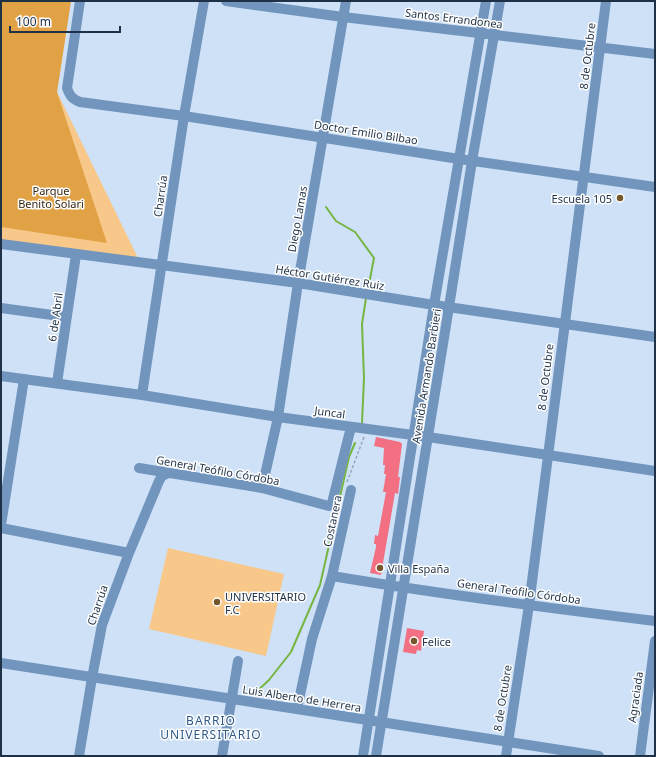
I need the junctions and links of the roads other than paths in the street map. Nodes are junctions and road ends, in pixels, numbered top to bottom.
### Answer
1 (80, 1) edge
2 (204, 1) edge
3 (226, 1) edge
4 (346, 1) edge
5 (486, 1) edge
6 (500, 1) edge
7 (606, 1) edge
8 (343, 17) junction
9 (480, 33) junction
10 (494, 35) junction
11 (600, 47) junction
12 (655, 54) edge
13 (184, 116) junction
14 (323, 137) junction
15 (459, 159) junction
16 (472, 161) junction
17 (584, 176) junction
18 (655, 187) edge
19 (1, 244) edge
20 (76, 255) junction
21 (162, 265) junction
22 (298, 283) junction
23 (434, 305) junction
24 (449, 307) junction
25 (1, 308) edge
26 (68, 317) junction
27 (564, 323) junction
28 (655, 337) edge
29 (1, 376) edge
30 (24, 379) junction
31 (57, 383) junction
32 (142, 395) junction
33 (278, 417) junction
34 (351, 427) junction
35 (414, 435) junction
36 (428, 437) junction
37 (548, 456) junction
38 (139, 468) dead end
39 (655, 471) edge
40 (168, 473) junction
41 (262, 488) junction
42 (351, 490) road end
43 (1, 525) edge
44 (1, 528) edge
45 (129, 553) junction
46 (332, 576) junction
47 (390, 586) junction
48 (403, 587) junction
49 (529, 605) junction
50 (655, 621) edge
51 (655, 641) edge
52 (238, 661) dead end
53 (1, 664) edge
54 (92, 678) junction
55 (231, 699) junction
56 (297, 709) junction
57 (368, 721) junction
58 (381, 722) junction
59 (508, 742) junction
60 (79, 756) edge
61 (222, 756) edge
62 (363, 756) edge
63 (376, 756) edge
64 (506, 756) edge
65 (599, 756) edge
66 (640, 756) edge

1 - 13 street, Doctor Emilio Bilbao
2 - 13 street, Charrúa
3 - 8 street, Santos Errandonea
4 - 8 street, Diego Lamas
5 - 9 street, Avenida Armando Barbieri
6 - 10 street, Avenida Armando Barbieri
7 - 11 street, 8 de Octubre
8 - 9 street, Santos Errandonea
8 - 14 street, Diego Lamas
9 - 10 street, Santos Errandonea
9 - 15 street, Avenida Armando Barbieri
10 - 11 street, Santos Errandonea
10 - 16 street, Avenida Armando Barbieri
11 - 12 street, Santos Errandonea
11 - 17 street, 8 de Octubre
13 - 14 street, Doctor Emilio Bilbao
13 - 21 street, Charrúa
14 - 15 street, Doctor Emilio Bilbao
14 - 22 street, Diego Lamas
15 - 16 street, Doctor Emilio Bilbao
15 - 23 street, Avenida Armando Barbieri
16 - 17 street, Doctor Emilio Bilbao
16 - 24 street, Avenida Armando Barbieri
17 - 18 street, Doctor Emilio Bilbao
17 - 27 street, 8 de Octubre
19 - 20 street, Héctor Gutiérrez Ruiz
20 - 21 street, Héctor Gutiérrez Ruiz
20 - 26 street, 6 de Abril
21 - 22 street, Héctor Gutiérrez Ruiz
21 - 32 street, Charrúa
22 - 23 street, Héctor Gutiérrez Ruiz
22 - 33 street, Diego Lamas
23 - 24 street, Héctor Gutiérrez Ruiz
23 - 35 street, Avenida Armando Barbieri
24 - 27 street, Héctor Gutiérrez Ruiz
24 - 36 street, Avenida Armando Barbieri
25 - 26 street
26 - 31 street, 6 de Abril
27 - 28 street, Héctor Gutiérrez Ruiz
27 - 37 street, 8 de Octubre
29 - 30 street, Juncal
30 - 31 street, Juncal
30 - 43 street
31 - 32 street, Juncal
32 - 33 street, Juncal
33 - 34 street, Juncal
33 - 41 street, Diego Lamas
34 - 35 street, Juncal
34 - 41 street, General Teófilo Córdoba
35 - 36 street, Juncal
35 - 47 street, Avenida Armando Barbieri
36 - 37 street, Juncal
36 - 48 street, Avenida Armando Barbieri
37 - 39 street, Juncal
37 - 49 street, 8 de Octubre
38 - 40 street, General Teófilo Córdoba
40 - 41 street, General Teófilo Córdoba
40 - 45 street, Charrúa
42 - 46 street, Costanera
44 - 45 street
45 - 54 street, Charrúa
46 - 47 street, General Teófilo Córdoba
46 - 56 street, Costanera
47 - 48 street, General Teófilo Córdoba
47 - 57 street, Avenida Armando Barbieri
48 - 49 street, General Teófilo Córdoba
48 - 58 street, Avenida Armando Barbieri
49 - 50 street, General Teófilo Córdoba
49 - 59 street, 8 de Octubre
51 - 66 street, Agraciada
52 - 55 street
53 - 54 street, Luis Alberto de Herrera
54 - 55 street, Luis Alberto de Herrera
54 - 60 street, Charrúa
55 - 56 street, Luis Alberto de Herrera
55 - 61 street
56 - 57 street, Luis Alberto de Herrera
57 - 58 street, Luis Alberto de Herrera
57 - 62 street, Avenida Armando Barbieri
58 - 59 street, Luis Alberto de Herrera
58 - 63 street, Avenida Armando Barbieri
59 - 64 street, 8 de Octubre
59 - 65 street, Luis Alberto de Herrera

